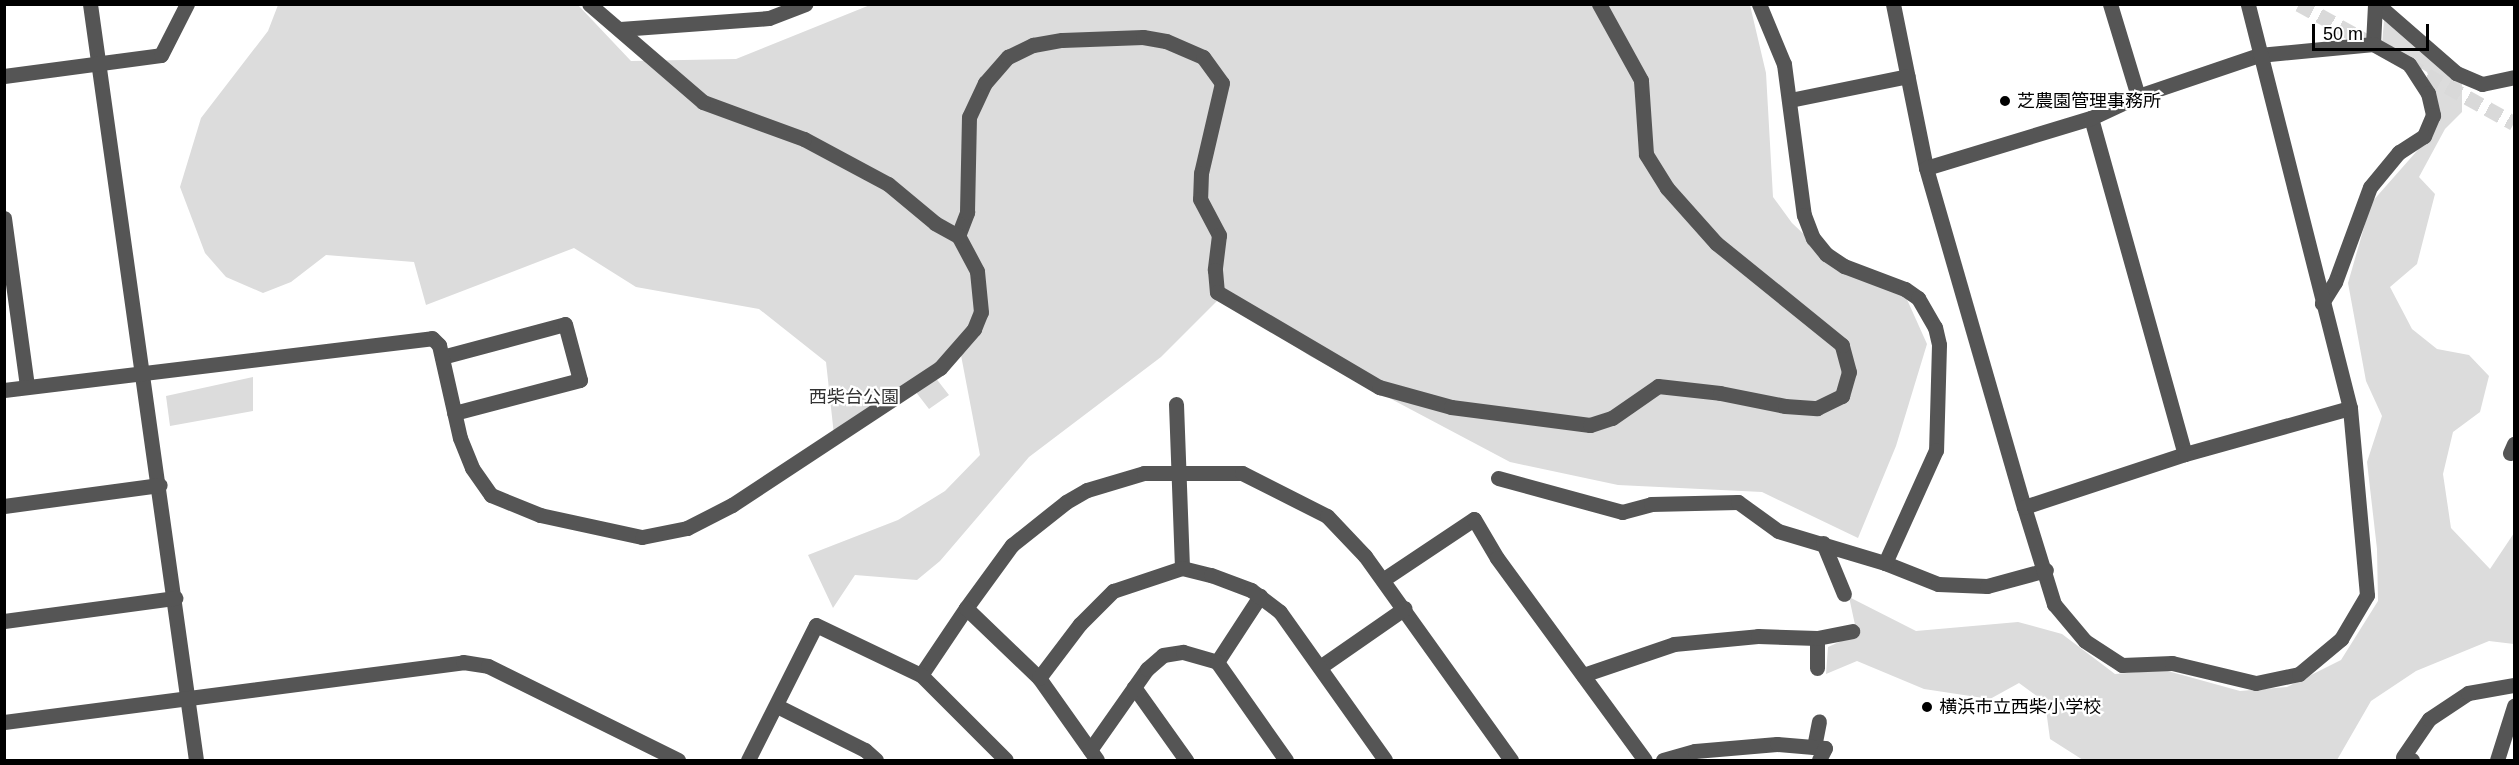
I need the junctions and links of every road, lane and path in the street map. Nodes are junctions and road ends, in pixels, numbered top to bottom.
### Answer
1 (90, 4) edge
2 (188, 4) edge
3 (589, 4) edge
4 (805, 4) edge
5 (1599, 4) edge
6 (1760, 4) edge
7 (1893, 4) edge
8 (2110, 4) edge
9 (2247, 4) edge
10 (2376, 4) edge
11 (620, 29) junction
12 (2373, 44) junction
13 (2259, 55) junction
14 (98, 64) junction
15 (4, 76) edge
16 (1908, 76) junction
17 (2514, 77) edge
18 (2138, 96) junction
19 (1790, 100) junction
20 (2091, 118) junction
21 (1926, 168) junction
22 (4, 218) edge
23 (958, 236) junction
24 (2322, 303) junction
25 (442, 357) junction
26 (143, 373) junction
27 (27, 386) junction
28 (4, 390) edge
29 (1176, 404) dead end
30 (2350, 408) junction
31 (454, 413) junction
32 (2185, 454) junction
33 (1177, 470) junction
34 (1498, 478) dead end
35 (160, 485) junction
36 (4, 506) edge
37 (2024, 507) junction
38 (1823, 543) junction
39 (1885, 563) junction
40 (1182, 568) junction
41 (2046, 570) junction
42 (1384, 579) junction
43 (1844, 594) dead end
44 (1260, 596) junction
45 (175, 598) junction
46 (966, 608) junction
47 (1405, 608) junction
48 (4, 621) edge
49 (1852, 631) dead end
50 (1817, 638) junction
51 (1217, 662) junction
52 (1320, 668) junction
53 (1817, 668) dead end
54 (921, 675) junction
55 (1583, 675) junction
56 (1039, 678) junction
57 (2514, 685) edge
58 (1134, 687) junction
59 (189, 697) junction
60 (777, 706) junction
61 (2514, 706) edge
62 (1819, 721) dead end
63 (4, 722) edge
64 (2512, 728) edge
65 (1816, 754) edge
66 (1094, 755) edge
67 (196, 760) edge
68 (678, 760) edge
69 (748, 760) edge
70 (876, 760) edge
71 (1006, 760) edge
72 (1186, 760) edge
73 (1286, 760) edge
74 (1385, 760) edge
75 (1511, 760) edge
76 (1646, 760) edge
77 (1663, 760) edge
78 (2412, 760) edge
79 (2497, 760) edge

1 - 14 street
2 - 14 street
3 - 11 street
4 - 11 street
5 - 23 street
6 - 19 street
7 - 16 street
8 - 18 street
9 - 13 street
10 - 12 street
10 - 17 street
11 - 23 street
12 - 13 street
12 - 24 street
13 - 18 street
13 - 24 street
14 - 15 street
14 - 26 street
16 - 19 street
16 - 21 street
18 - 20 street
19 - 39 street
20 - 21 street
20 - 32 street
21 - 37 street
22 - 27 street
23 - 31 street
24 - 30 street
25 - 26 street
25 - 31 street
25 - 31 street
26 - 27 street
26 - 35 street
27 - 28 street
29 - 33 street
30 - 32 street
30 - 41 street
32 - 37 street
33 - 40 street
33 - 42 street
33 - 46 street
34 - 38 street
35 - 36 street
35 - 45 street
37 - 41 street
38 - 39 street
38 - 43 street
39 - 41 street
40 - 44 street
40 - 56 street
42 - 47 street
42 - 55 street
44 - 51 street
44 - 52 street
45 - 48 street
45 - 59 street
46 - 54 street
46 - 56 street
47 - 52 street
47 - 75 street
49 - 50 street
50 - 53 street
50 - 55 street
51 - 58 street
51 - 73 street
52 - 74 street
54 - 60 street
54 - 71 street
55 - 76 street
56 - 66 street
57 - 78 street
58 - 66 street
58 - 72 street
59 - 63 street
59 - 67 street
59 - 68 street
60 - 69 street
60 - 70 street
61 - 64 street
62 - 65 street
64 - 79 street
65 - 77 street

